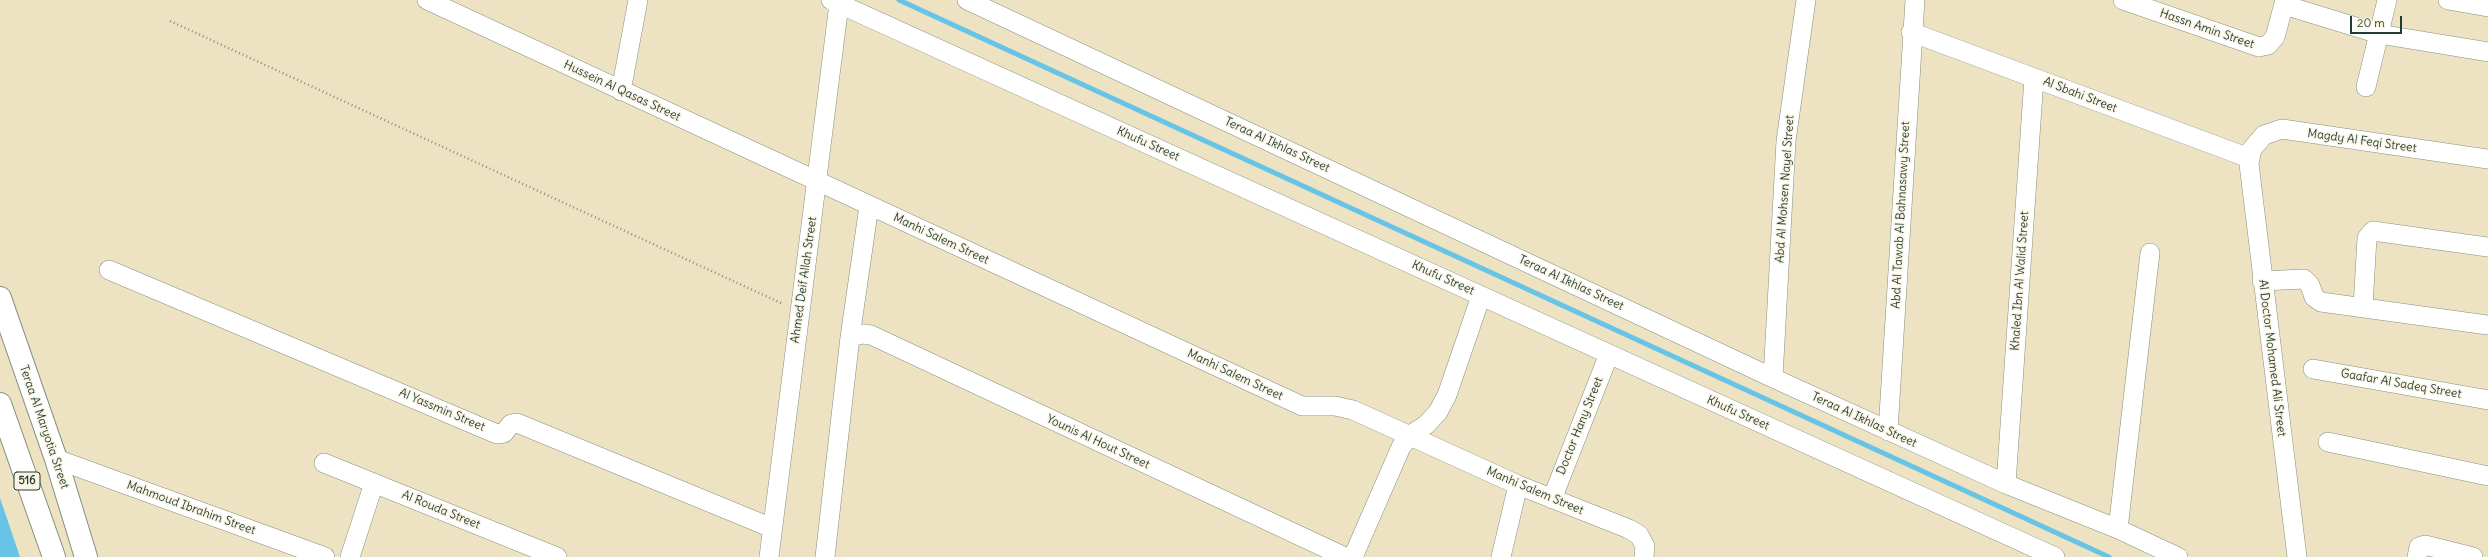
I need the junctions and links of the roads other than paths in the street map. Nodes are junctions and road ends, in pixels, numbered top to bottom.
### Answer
1 (427, 0) edge
2 (638, 0) edge
3 (967, 0) edge
4 (1806, 0) edge
5 (1915, 0) edge
6 (2387, 0) edge
7 (2448, 0) edge
8 (2131, 1) edge
9 (835, 2) edge
10 (2285, 2) edge
11 (2488, 7) edge
12 (1911, 32) junction
13 (2379, 34) junction
14 (2488, 52) edge
15 (2034, 78) junction
16 (2366, 87) dead end
17 (621, 91) junction
18 (2249, 158) junction
19 (2488, 159) edge
20 (818, 181) junction
21 (869, 206) junction
22 (2488, 247) edge
23 (2150, 253) dead end
24 (109, 270) dead end
25 (2262, 281) junction
26 (1481, 296) junction
27 (0, 298) edge
28 (2363, 307) junction
29 (2488, 325) edge
30 (850, 337) junction
31 (1609, 354) junction
32 (2313, 369) dead end
33 (1773, 378) junction
34 (2488, 400) edge
35 (0, 404) edge
36 (1888, 431) junction
37 (1410, 435) junction
38 (2328, 442) dead end
39 (56, 459) junction
40 (324, 463) dead end
41 (2488, 476) edge
42 (374, 484) junction
43 (2006, 484) junction
44 (1518, 485) junction
45 (1552, 499) junction
46 (772, 528) junction
47 (2118, 529) junction
48 (54, 557) edge
49 (86, 557) edge
50 (325, 557) edge
51 (350, 557) edge
52 (558, 557) edge
53 (769, 557) edge
54 (826, 557) edge
55 (1345, 557) edge
56 (1353, 557) edge
57 (1501, 557) edge
58 (1644, 557) edge
59 (2055, 557) edge
60 (2178, 557) edge
61 (2297, 557) edge
62 (2417, 557) edge
63 (2473, 557) edge

1 - 17 street, Hussein Al Qasas Street
2 - 17 street
3 - 33 street, Teraa Al Ikhlas Street
4 - 33 street, Abd Al Mohsen Nayel Street
5 - 12 street, Abd Al Tawab Al Bahnasawy Street
6 - 13 street
7 - 11 street
8 - 10 street, Hassn Amin Street
9 - 20 street, Ahmed Deif Allah Street
9 - 26 street, Khufu Street
10 - 13 street
12 - 15 street, Al Sbahi Street
12 - 36 street, Abd Al Tawab Al Bahnasawy Street
13 - 14 street
13 - 16 street
15 - 18 street, Al Sbahi Street
15 - 43 street, Khaled Ibn Al Walid Street
17 - 20 street, Hussein Al Qasas Street
18 - 19 street, Magdy Al Feqi Street
18 - 25 street, Al Doctor Mohamed Ali Street
20 - 21 street, Manhi Salem Street
20 - 46 street, Ahmed Deif Allah Street
21 - 30 street
21 - 37 street, Manhi Salem Street
22 - 28 street
23 - 47 street
24 - 46 street, Al Yassmin Street
25 - 28 street
25 - 61 street, Al Doctor Mohamed Ali Street
26 - 31 street, Khufu Street
26 - 37 street
27 - 39 main road, Teraa Al Maryotia Street
28 - 29 street
30 - 54 street
30 - 55 street, Younis Al Hout Street
31 - 45 street, Doctor Hany Street
31 - 59 street, Khufu Street
32 - 34 street, Gaafar Al Sadeq Street
33 - 36 street, Teraa Al Ikhlas Street
35 - 48 main road, 516
36 - 43 street, Teraa Al Ikhlas Street
37 - 44 street, Manhi Salem Street
37 - 56 street
38 - 41 street
39 - 49 main road, Teraa Al Maryotia Street
39 - 50 street, Mahmoud Ibrahim Street
40 - 42 street, Al Rouda Street
42 - 51 street
42 - 52 street, Al Rouda Street
43 - 47 street, Teraa Al Ikhlas Street
44 - 45 street, Manhi Salem Street
44 - 57 street
45 - 58 street, Manhi Salem Street
46 - 53 street, Ahmed Deif Allah Street
47 - 60 street, Teraa Al Ikhlas Street
62 - 63 street

